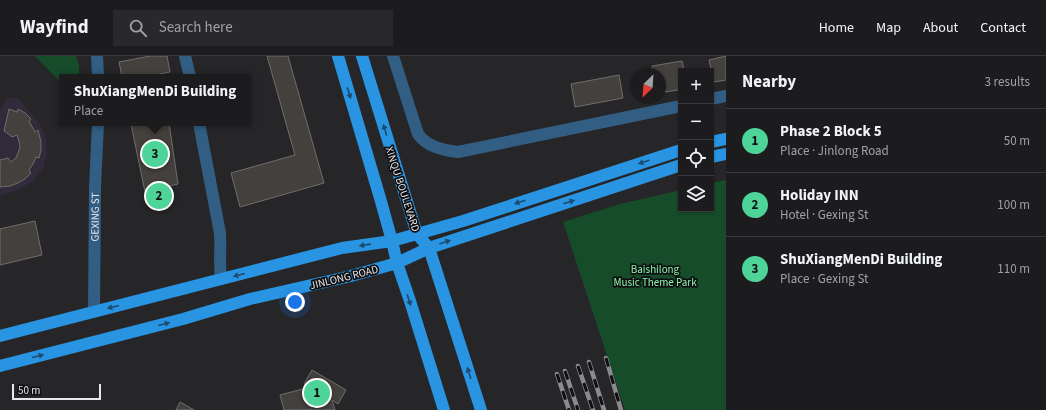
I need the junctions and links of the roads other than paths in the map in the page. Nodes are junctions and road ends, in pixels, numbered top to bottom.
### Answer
1 (97, 56) edge
2 (186, 56) edge
3 (338, 56) edge
4 (362, 56) edge
5 (393, 56) edge
6 (98, 74) edge
7 (189, 74) edge
8 (726, 96) edge
9 (714, 98) edge
10 (678, 107) edge
11 (98, 126) edge
12 (200, 126) edge
13 (726, 139) edge
14 (714, 141) edge
15 (678, 151) edge
16 (726, 154) edge
17 (714, 156) edge
18 (678, 166) edge
19 (417, 234) junction
20 (392, 241) junction
21 (428, 248) junction
22 (397, 263) junction
23 (221, 279) junction
24 (94, 312) junction
25 (0, 336) edge
26 (0, 366) edge
27 (444, 410) edge
28 (480, 410) edge

1 - 6 street
2 - 7 street
3 -> 20 main road
19 -> 4 main road, XINQU BOULEVARD
5 - 10 street
8 - 9 street
11 - 24 street, GEXING ST
12 - 23 street
13 - 14 main road
15 -> 19 main road
16 - 17 main road
21 -> 18 main road, JINLONG ROAD
19 - 20 main road
19 - 21 main road, XINQU BOULEVARD
20 - 22 main road
20 -> 23 main road
21 - 22 main road, JINLONG ROAD
28 -> 21 main road, XINQU BOULEVARD
26 -> 22 main road, JINLONG ROAD
22 -> 27 main road
23 -> 24 main road
24 - 25 main road

